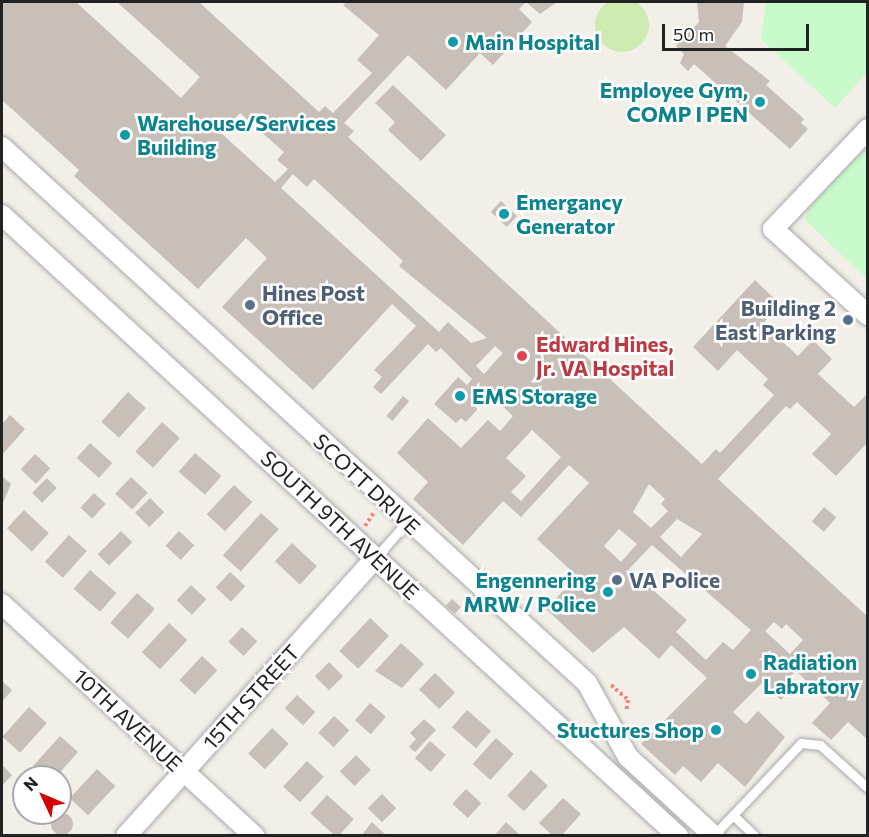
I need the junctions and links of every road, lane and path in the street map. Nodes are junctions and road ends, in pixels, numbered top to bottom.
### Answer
1 (867, 129) edge
2 (2, 147) edge
3 (2, 215) edge
4 (867, 315) edge
5 (408, 521) junction
6 (375, 558) junction
7 (2, 604) edge
8 (184, 772) junction
9 (867, 788) edge
10 (733, 815) junction
11 (714, 835) edge
12 (126, 836) edge
13 (254, 836) edge
14 (678, 836) edge
15 (755, 836) edge

1 - 4 street
2 - 5 street, SCOTT DRIVE
3 - 6 street, SOUTH 9TH AVENUE
5 - 6 lane
5 - 11 street, SCOTT DRIVE
6 - 8 street, 15TH STREET
6 - 14 street, SOUTH 9TH AVENUE
7 - 8 street, 10TH AVENUE
8 - 12 street, 15TH STREET
8 - 13 street, 10TH AVENUE
9 - 10 lane
10 - 11 lane
10 - 15 lane

